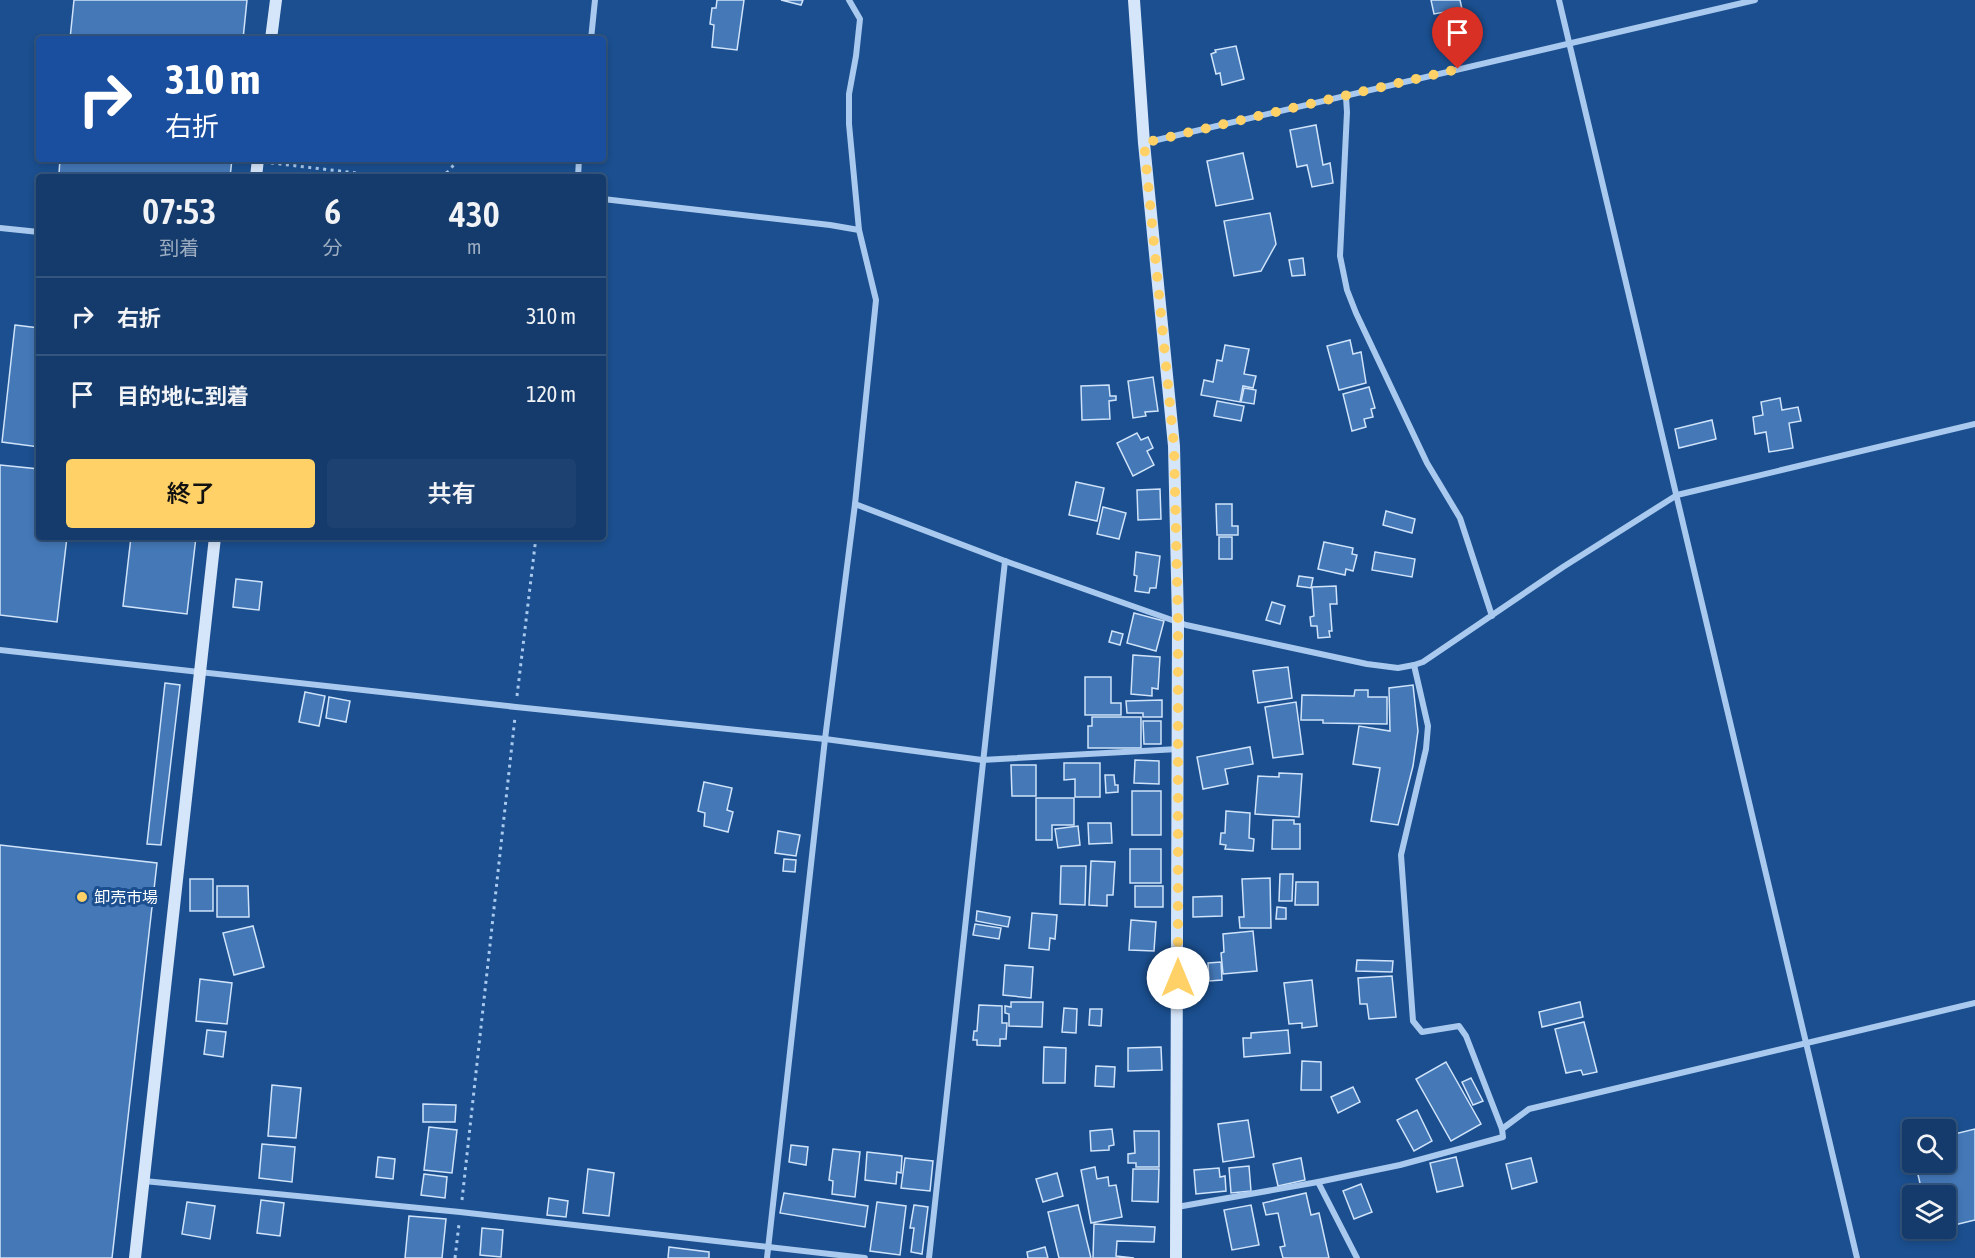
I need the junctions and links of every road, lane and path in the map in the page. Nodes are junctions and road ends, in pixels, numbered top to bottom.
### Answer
1 (276, 0) edge
2 (595, 0) edge
3 (849, 0) edge
4 (1134, 0) edge
5 (1559, 0) edge
6 (1755, 0) edge
7 (271, 36) edge
8 (591, 36) edge
9 (1569, 42) junction
10 (1346, 97) junction
11 (1144, 143) junction
12 (273, 162) edge
13 (456, 162) edge
14 (367, 174) edge
15 (444, 174) edge
16 (606, 199) edge
17 (0, 228) edge
18 (859, 230) junction
19 (36, 232) edge
20 (1975, 424) edge
21 (1677, 495) junction
22 (855, 504) junction
23 (215, 540) edge
24 (536, 540) edge
25 (1005, 561) junction
26 (1492, 616) junction
27 (1178, 621) junction
28 (0, 650) edge
29 (1414, 665) junction
30 (200, 673) junction
31 (516, 707) junction
32 (825, 739) junction
33 (1178, 749) junction
34 (982, 760) junction
35 (1975, 1004) edge
36 (1805, 1044) junction
37 (1503, 1129) junction
38 (144, 1181) junction
39 (1318, 1182) junction
40 (1177, 1207) junction
41 (460, 1212) junction
42 (768, 1248) junction
43 (135, 1258) edge
44 (455, 1258) edge
45 (767, 1258) edge
46 (865, 1258) edge
47 (929, 1258) edge
48 (1176, 1258) edge
49 (1357, 1258) edge
50 (1857, 1258) edge

1 - 7 street
2 - 8 street
3 - 18 street
4 - 11 street
5 - 9 street
6 - 9 street
9 - 10 street
9 - 21 street
10 - 11 street
10 - 26 street
11 - 27 street
12 - 14 path
13 - 15 path
16 - 18 street
17 - 19 street
18 - 22 street
20 - 21 street
21 - 26 street
21 - 36 street
22 - 25 street
22 - 32 street
23 - 30 street
24 - 31 path
25 - 27 street
25 - 34 street
26 - 29 street
27 - 29 street
27 - 33 street
28 - 30 street
29 - 37 street
30 - 31 street
30 - 38 street
31 - 32 street
31 - 41 path
32 - 34 street
32 - 42 street
33 - 34 street
33 - 40 street
34 - 47 street
35 - 36 street
36 - 37 street
36 - 50 street
37 - 39 street
38 - 41 street
38 - 43 street
39 - 40 street
39 - 49 street
40 - 48 street
41 - 42 street
41 - 44 path
42 - 45 street
42 - 46 street

